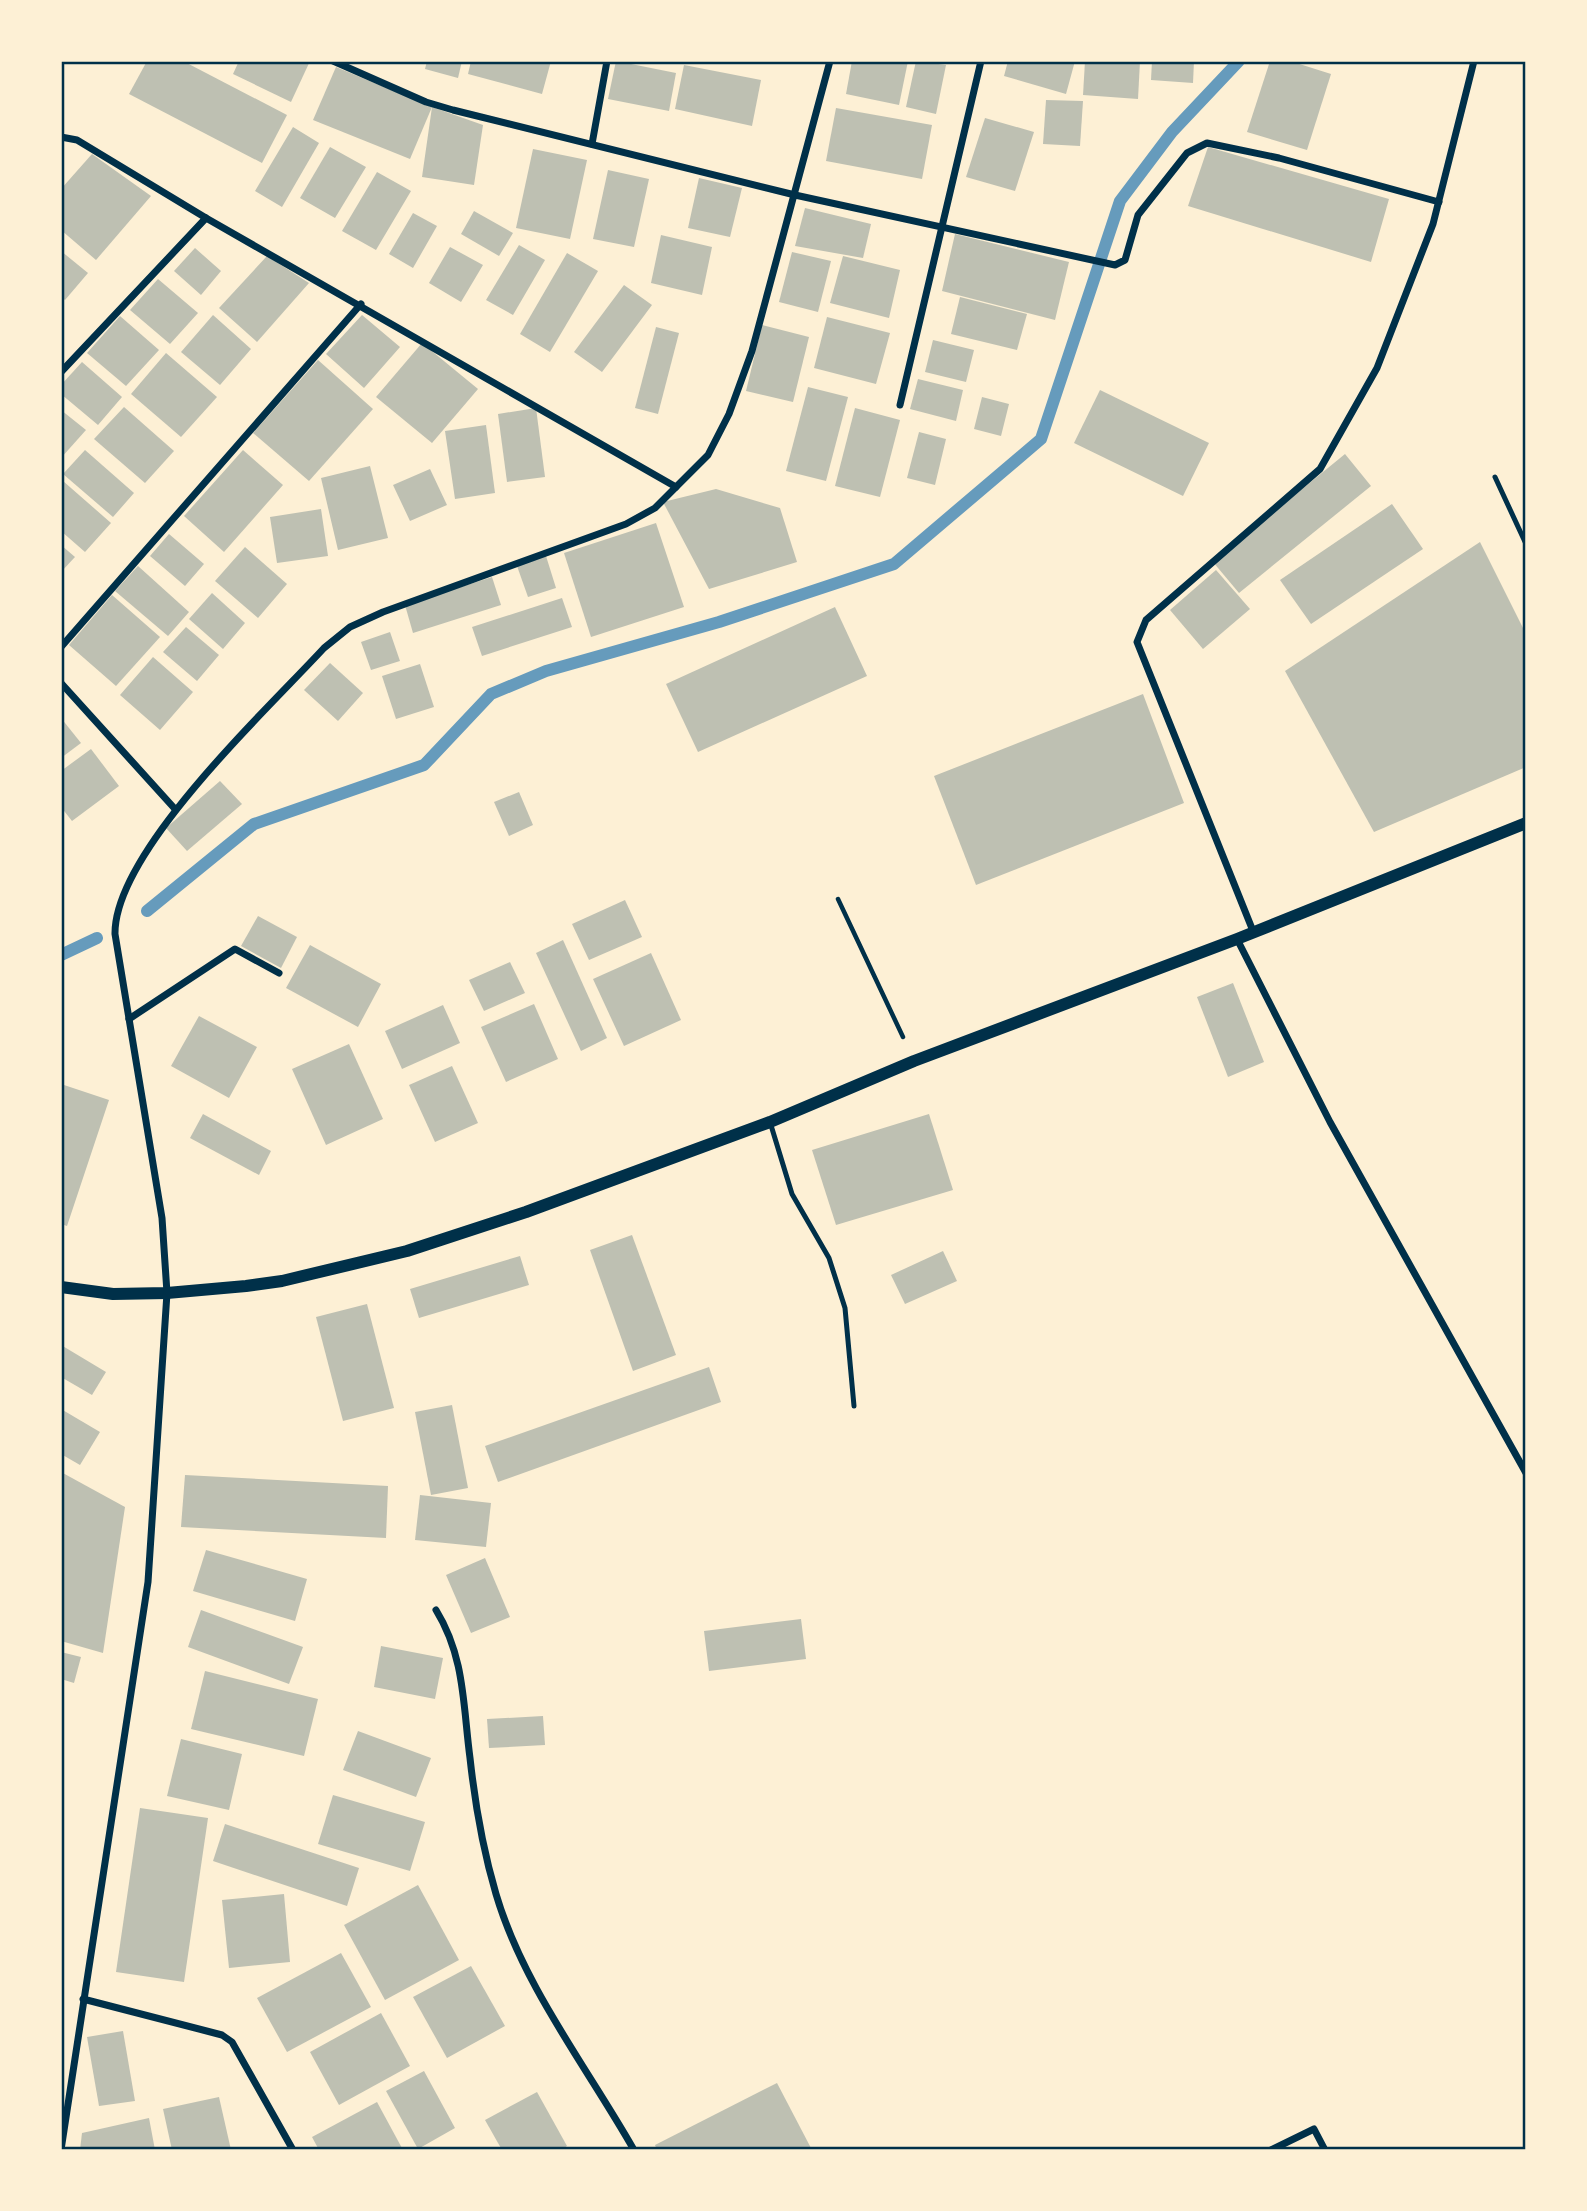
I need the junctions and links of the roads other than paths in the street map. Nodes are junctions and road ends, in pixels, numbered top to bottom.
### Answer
1 (333, 61) edge
2 (607, 61) edge
3 (830, 61) edge
4 (981, 61) edge
5 (1474, 61) edge
6 (61, 137) edge
7 (592, 144) junction
8 (796, 195) junction
9 (1439, 202) junction
10 (206, 218) junction
11 (943, 226) junction
12 (361, 304) junction
13 (61, 372) edge
14 (900, 405) dead end
15 (1495, 477) dead end
16 (676, 487) junction
17 (1526, 544) edge
18 (61, 647) edge
19 (61, 683) edge
20 (175, 809) junction
21 (1526, 823) edge
22 (1254, 931) junction
23 (1237, 939) junction
24 (279, 973) dead end
25 (129, 1019) junction
26 (770, 1122) junction
27 (61, 1287) edge
28 (167, 1293) junction
29 (854, 1406) dead end
30 (1526, 1473) edge
31 (436, 1610) dead end
32 (83, 1999) junction
33 (61, 2150) edge
34 (293, 2150) edge
35 (634, 2150) edge
36 (1271, 2150) edge
37 (1325, 2150) edge

1 - 7 street
2 - 7 street
3 - 8 street
4 - 11 street
5 - 9 street
6 - 10 street
7 - 8 street
8 - 11 street
8 - 16 street
9 - 11 street
9 - 22 street
10 - 12 street
10 - 13 street
11 - 14 street
12 - 16 street
12 - 18 street
15 - 17 lane
16 - 20 street
19 - 20 street
20 - 25 street
21 - 22 street
22 - 23 street
23 - 26 street
23 - 30 street
24 - 25 street
25 - 28 street
26 - 28 street
26 - 29 lane
27 - 28 street
28 - 32 street
31 - 35 street
32 - 33 street
32 - 34 street
36 - 37 street

